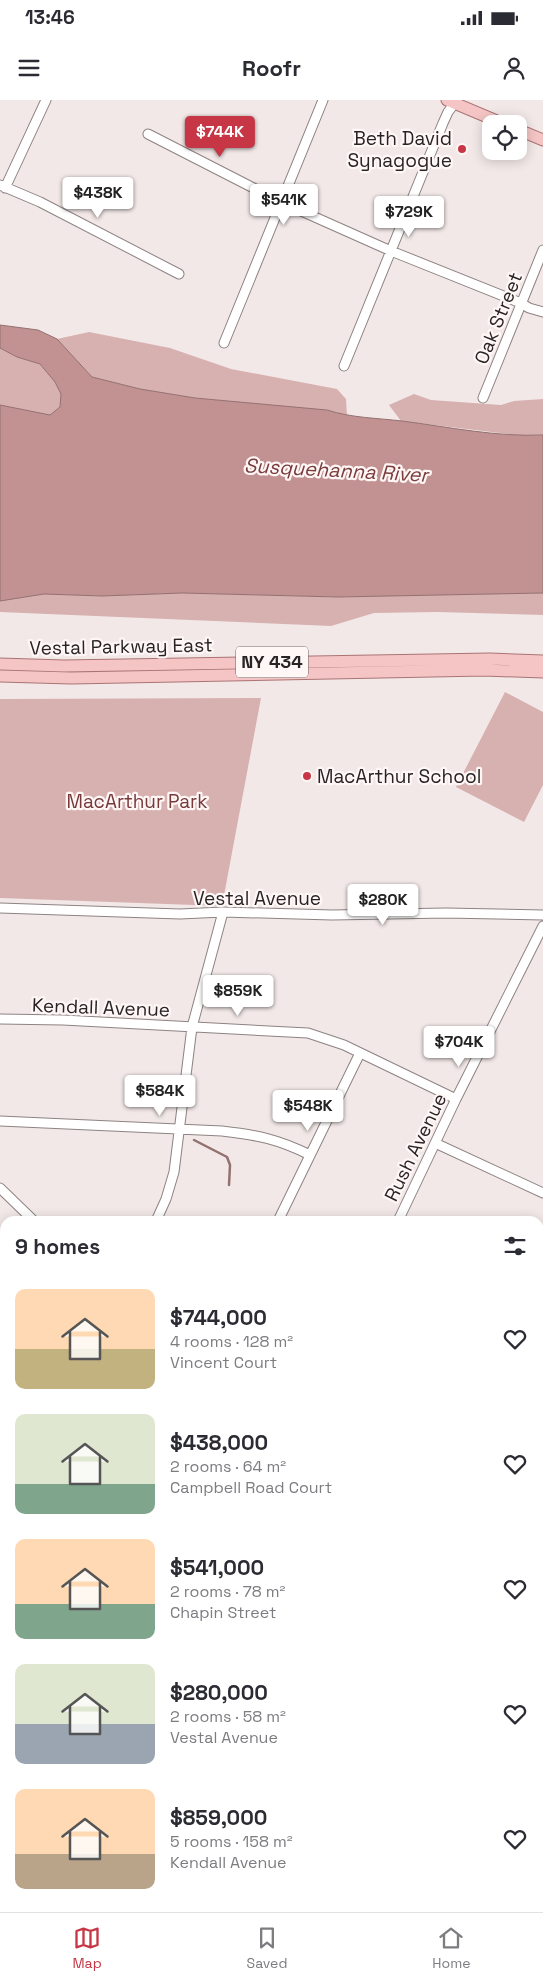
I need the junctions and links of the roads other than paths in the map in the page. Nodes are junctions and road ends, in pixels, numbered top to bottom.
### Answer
1 (46, 100) edge
2 (323, 100) edge
3 (453, 101) edge
4 (484, 115) edge
5 (527, 133) edge
6 (148, 134) dead end
7 (543, 140) edge
8 (3, 187) edge
9 (281, 202) junction
10 (543, 250) edge
11 (391, 251) junction
12 (179, 274) dead end
13 (521, 303) junction
14 (543, 312) edge
15 (224, 343) dead end
16 (344, 366) dead end
17 (483, 398) dead end
18 (541, 659) edge
19 (0, 664) edge
20 (543, 672) edge
21 (0, 676) edge
22 (0, 908) edge
23 (223, 912) junction
24 (543, 915) edge
25 (543, 926) edge
26 (0, 1019) edge
27 (192, 1027) junction
28 (360, 1053) junction
29 (456, 1099) junction
30 (0, 1121) edge
31 (180, 1130) junction
32 (435, 1143) junction
33 (310, 1155) junction
34 (0, 1188) edge
35 (543, 1193) edge
36 (29, 1216) edge
37 (158, 1216) edge
38 (280, 1216) edge
39 (400, 1216) edge

1 - 8 street
2 - 9 street
3 - 4 main road
3 - 11 street
5 - 7 main road
6 - 9 street
8 - 12 street
9 - 11 street
9 - 15 street
10 - 13 street, Oak Street
11 - 13 street
11 - 16 street
13 - 14 street
13 - 17 street, Oak Street
18 - 19 main road, Vestal Parkway East / NY 434
20 - 21 main road, Vestal Parkway East / NY 434
22 - 23 street, Vestal Avenue
23 - 24 street, Vestal Avenue
23 - 27 street
25 - 29 street, Rush Avenue
26 - 27 street, Kendall Avenue
27 - 28 street, Kendall Avenue
27 - 31 street
28 - 29 street, Kendall Avenue
28 - 33 street
29 - 32 street, Rush Avenue
30 - 31 street
31 - 33 street
31 - 37 street
32 - 35 street
32 - 39 street, Rush Avenue
33 - 38 street
34 - 36 street

